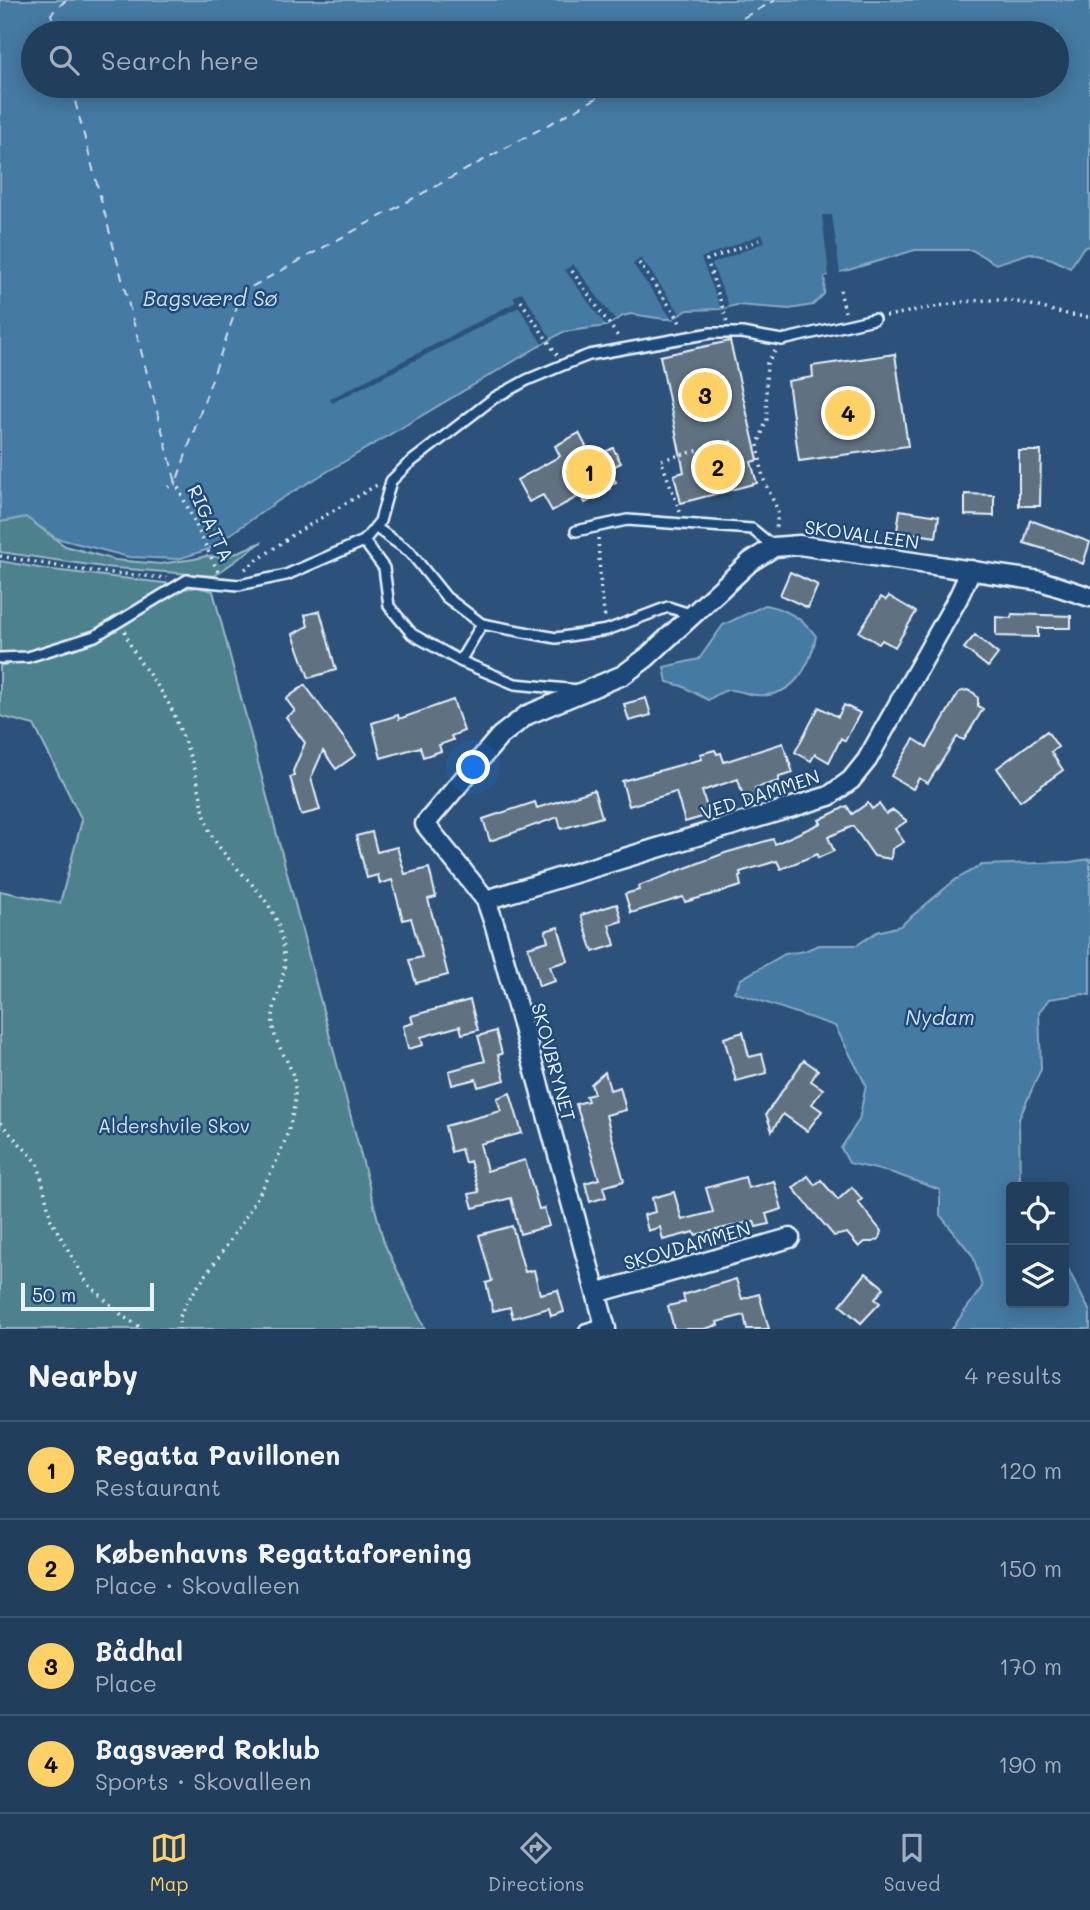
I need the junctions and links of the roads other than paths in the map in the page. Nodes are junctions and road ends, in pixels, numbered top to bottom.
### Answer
1 (874, 319) road end
2 (375, 527) junction
3 (576, 531) dead end
4 (364, 541) junction
5 (774, 547) junction
6 (971, 570) junction
7 (1090, 597) edge
8 (693, 615) junction
9 (482, 624) junction
10 (0, 658) edge
11 (460, 661) junction
12 (591, 690) junction
13 (486, 900) junction
14 (790, 1238) dead end
15 (596, 1293) junction
16 (605, 1326) edge
17 (585, 1329) edge

1 - 2 lane
2 - 4 lane
2 - 9 lane
3 - 5 lane
4 - 10 lane
4 - 11 lane
5 - 6 street, SKOVALLEEN
5 - 8 street
6 - 7 street, SKOVALLEEN
6 - 13 street, VED DAMMEN
8 - 9 lane
8 - 12 street
9 - 11 lane
11 - 12 lane
12 - 13 street, SKOVBRYNET
13 - 15 street, SKOVBRYNET
14 - 15 street, SKOVDAMMEN
15 - 16 street, SKOVBRYNET
16 - 17 lane

